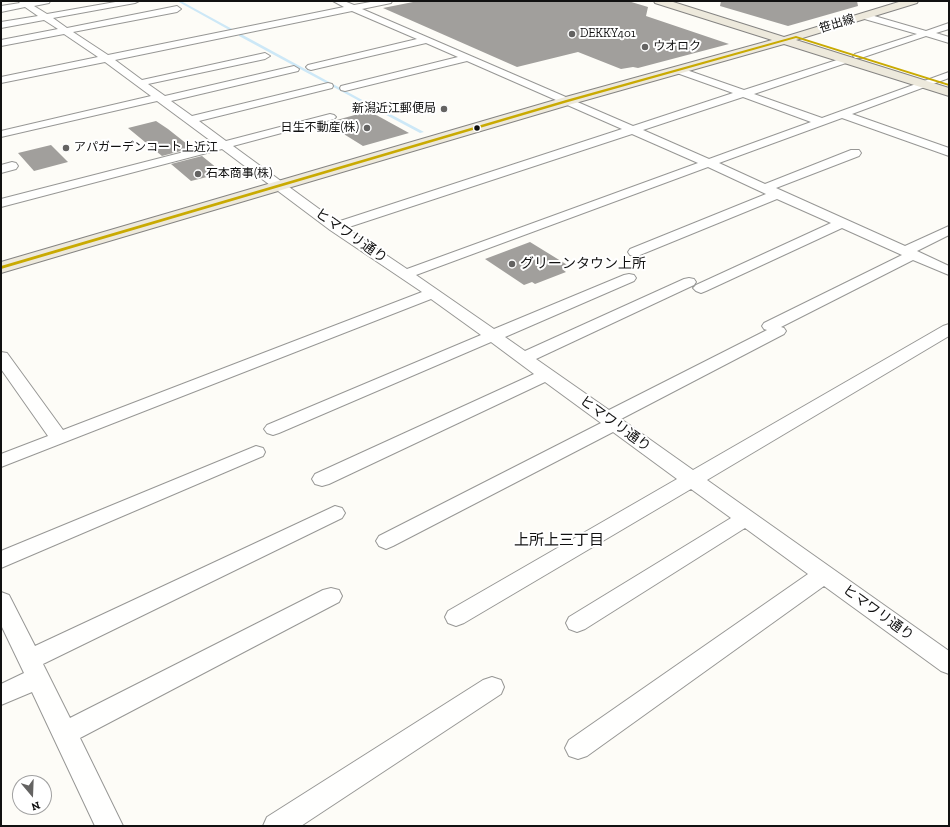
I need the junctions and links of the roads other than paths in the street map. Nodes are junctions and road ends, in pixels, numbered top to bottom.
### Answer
1 (46, 1) edge
2 (135, 1) edge
3 (337, 1) edge
4 (388, 1) edge
5 (659, 1) edge
6 (679, 1) edge
7 (913, 1) edge
8 (24, 3) edge
9 (353, 8) junction
10 (1, 9) edge
11 (176, 9) dead end
12 (864, 16) junction
13 (44, 17) junction
14 (1, 25) edge
15 (949, 26) edge
16 (65, 31) junction
17 (927, 34) junction
18 (790, 38) junction
19 (428, 40) junction
20 (949, 40) edge
21 (1, 43) edge
22 (265, 56) dead end
23 (106, 58) junction
24 (467, 58) junction
25 (852, 58) junction
26 (311, 67) dead end
27 (294, 69) dead end
28 (678, 70) junction
29 (949, 75) edge
30 (1, 80) edge
31 (930, 82) junction
32 (140, 83) junction
33 (949, 85) edge
34 (328, 86) dead end
35 (345, 88) dead end
36 (949, 92) edge
37 (744, 94) junction
38 (161, 98) junction
39 (567, 101) junction
40 (844, 115) junction
41 (330, 117) dead end
42 (190, 120) junction
43 (823, 122) junction
44 (634, 130) junction
45 (1, 134) edge
46 (223, 144) junction
47 (949, 152) edge
48 (855, 153) dead end
49 (711, 164) junction
50 (280, 185) junction
51 (771, 191) junction
52 (1, 202) edge
53 (842, 223) junction
54 (335, 227) junction
55 (949, 230) edge
56 (635, 252) dead end
57 (910, 253) junction
58 (1, 268) edge
59 (949, 271) edge
60 (406, 274) junction
61 (629, 278) dead end
62 (433, 293) junction
63 (949, 329) edge
64 (493, 336) junction
65 (1, 357) edge
66 (524, 358) junction
67 (547, 374) junction
68 (612, 421) junction
69 (273, 430) dead end
70 (59, 438) junction
71 (256, 452) dead end
72 (1, 461) edge
73 (691, 478) junction
74 (322, 479) dead end
75 (335, 514) dead end
76 (746, 518) junction
77 (386, 540) dead end
78 (1, 560) edge
79 (825, 574) junction
80 (331, 596) dead end
81 (2, 605) edge
82 (456, 617) dead end
83 (577, 623) dead end
84 (949, 664) edge
85 (32, 669) junction
86 (492, 688) dead end
87 (1, 695) edge
88 (65, 733) junction
89 (578, 748) dead end
90 (108, 826) edge
91 (277, 826) edge

1 - 8 street
2 - 13 street
3 - 9 street
4 - 9 street
5 - 18 main road
6 - 18 main road
7 - 12 main road, 笹出線
8 - 10 street
8 - 13 street, ヒマワリ通り
9 - 19 street
9 - 23 street
11 - 16 street
12 - 17 street
12 - 18 main road, 笹出線
13 - 14 street
13 - 16 street, ヒマワリ通り
15 - 17 street
16 - 21 street
16 - 23 street, ヒマワリ通り
17 - 20 street
17 - 25 street
18 - 25 main road
18 - 28 main road, 笹出線
19 - 24 street
19 - 26 street
22 - 32 street
23 - 30 street
23 - 32 street, ヒマワリ通り
24 - 35 street
24 - 39 street
25 - 31 main road
25 - 37 street
27 - 38 street
28 - 37 street
28 - 39 main road, 笹出線
29 - 31 street
31 - 33 main road
31 - 36 main road
31 - 40 street
32 - 38 street, ヒマワリ通り
34 - 42 street
37 - 43 street
37 - 44 street
38 - 42 street, ヒマワリ通り
38 - 45 street
39 - 44 street
39 - 50 main road, 笹出線
40 - 43 street
40 - 47 street
41 - 46 street
42 - 46 street, ヒマワリ通り
43 - 49 street
44 - 49 street
44 - 54 street
46 - 50 street, ヒマワリ通り
46 - 52 street
48 - 51 street
49 - 51 street
49 - 60 street
50 - 54 street, ヒマワリ通り
50 - 58 main road, 笹出線
51 - 53 street
51 - 56 street
53 - 57 street
53 - 66 street
54 - 60 street, ヒマワリ通り
55 - 57 street
57 - 59 street
57 - 68 street
60 - 62 street, ヒマワリ通り
61 - 64 street
62 - 64 street, ヒマワリ通り
62 - 70 street
63 - 73 street
64 - 66 street, ヒマワリ通り
64 - 69 street
65 - 70 street
66 - 67 street, ヒマワリ通り
67 - 68 street, ヒマワリ通り
67 - 74 street
68 - 73 street, ヒマワリ通り
68 - 77 street
70 - 72 street
71 - 78 street
73 - 76 street, ヒマワリ通り
73 - 82 street
75 - 85 street
76 - 79 street, ヒマワリ通り
76 - 83 street
79 - 84 street, ヒマワリ通り
79 - 89 street
80 - 88 street
81 - 85 street
85 - 87 street
85 - 88 street
86 - 91 street
88 - 90 street

